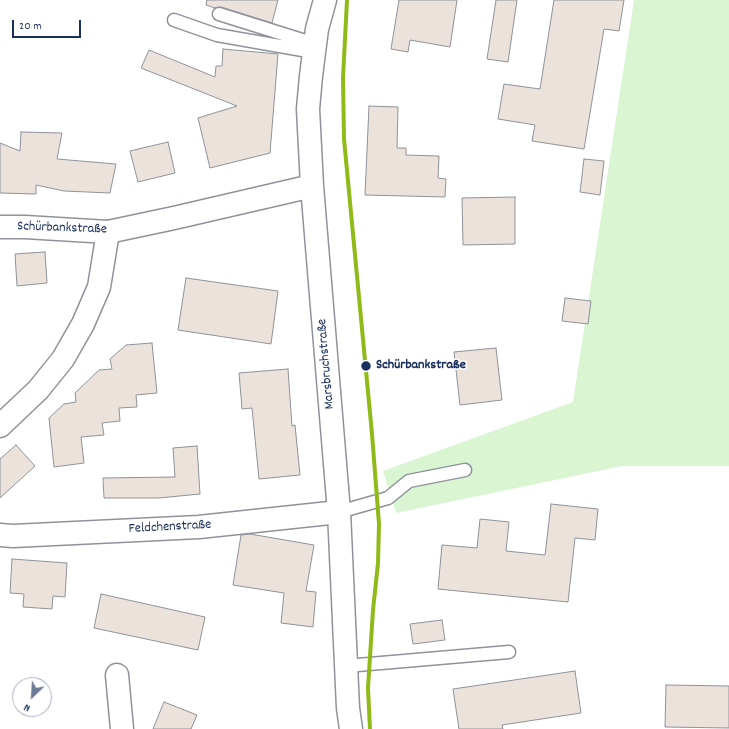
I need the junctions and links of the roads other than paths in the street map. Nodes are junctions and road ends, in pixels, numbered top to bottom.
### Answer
1 (325, 0) edge
2 (220, 14) dead end
3 (174, 20) dead end
4 (315, 48) junction
5 (312, 186) junction
6 (0, 227) edge
7 (108, 232) junction
8 (0, 426) edge
9 (465, 470) dead end
10 (339, 512) junction
11 (0, 535) edge
12 (508, 652) dead end
13 (346, 666) junction
14 (117, 675) dead end
15 (122, 729) edge
16 (351, 729) edge

1 - 4 street, Marsbruchstraße
2 - 4 lane
3 - 4 lane
4 - 5 street, Marsbruchstraße
5 - 7 street, Schürbankstraße
5 - 10 street, Marsbruchstraße
6 - 7 street, Schürbankstraße
7 - 8 street
9 - 10 lane
10 - 11 street, Feldchenstraße
10 - 13 street, Marsbruchstraße
12 - 13 lane
13 - 16 street, Marsbruchstraße
14 - 15 street

